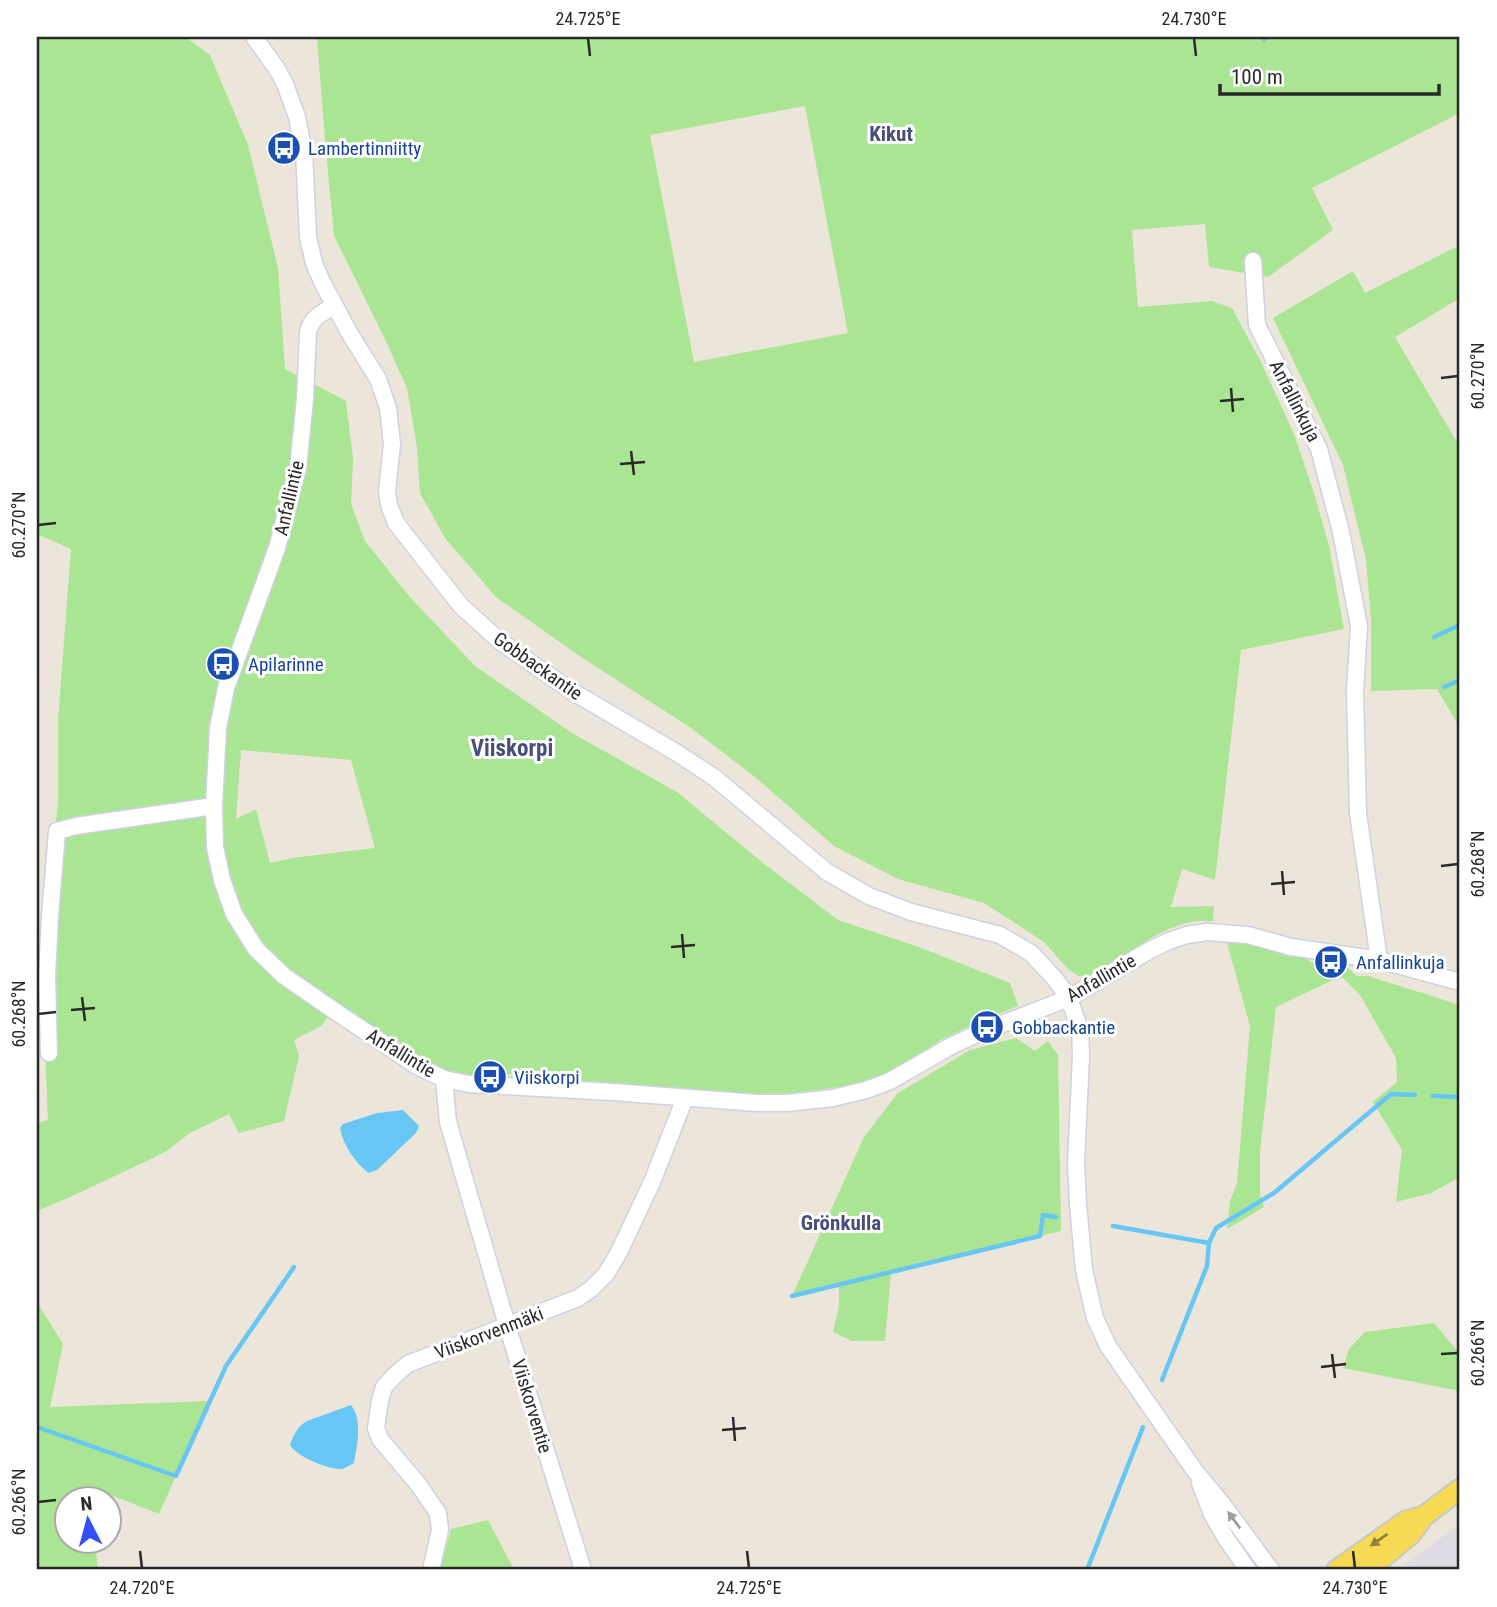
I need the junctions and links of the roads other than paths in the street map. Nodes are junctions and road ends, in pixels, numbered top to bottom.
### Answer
1 (254, 37) edge
2 (1253, 261) dead end
3 (335, 306) junction
4 (214, 806) junction
5 (1379, 960) junction
6 (1460, 982) edge
7 (1069, 998) junction
8 (49, 1053) dead end
9 (444, 1079) junction
10 (685, 1098) junction
11 (507, 1325) junction
12 (1195, 1471) junction
13 (1460, 1489) edge
14 (1424, 1516) junction
15 (431, 1570) edge
16 (583, 1570) edge
17 (1248, 1570) edge
18 (1271, 1570) edge
19 (1337, 1570) edge
20 (1368, 1570) edge

1 - 3 street, Gobbackantie
2 - 5 street, Anfallinkuja
3 - 4 street, Anfallintie
3 - 7 street, Gobbackantie
4 - 8 street
4 - 9 street, Anfallintie
5 - 6 street, Anfallintie
5 - 7 street, Anfallintie
7 - 10 street, Anfallintie
7 - 12 street, Gobbackantie
9 - 10 street, Anfallintie
9 - 11 street, Viiskorventie
10 - 11 street, Viiskorvenmäki
11 - 15 street, Viiskorvenmäki
11 - 16 street, Viiskorventie
12 - 17 street, Gobbackantie
18 -> 12 street, Gobbackantie
13 - 14 main road
14 -> 19 main road
14 - 20 main road

